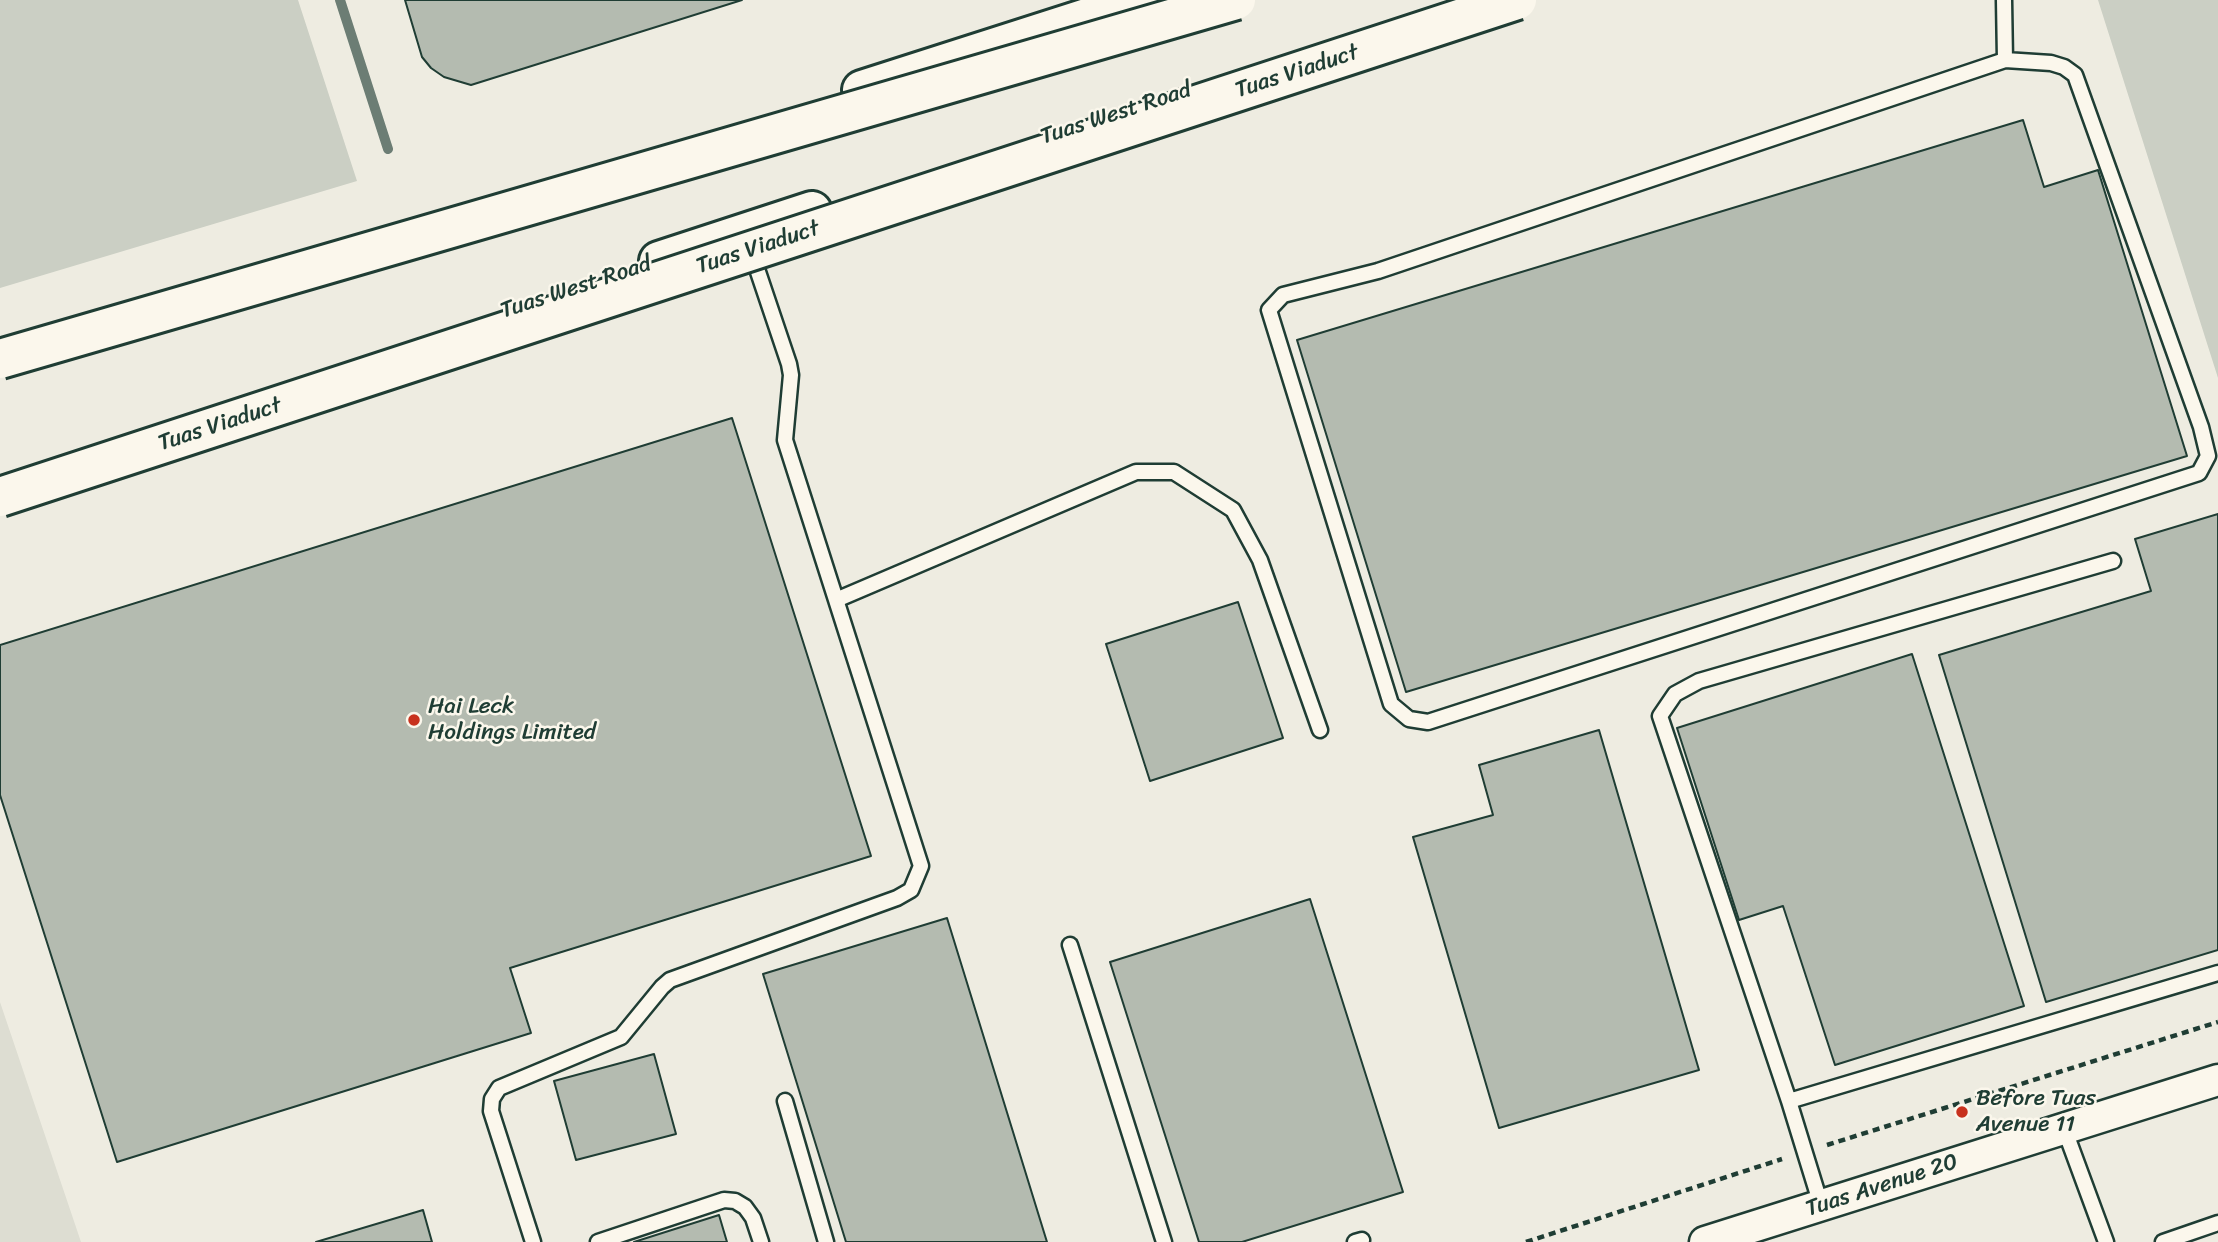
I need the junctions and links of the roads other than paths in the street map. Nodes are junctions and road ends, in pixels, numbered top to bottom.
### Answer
1 (1143, 0) edge
2 (1236, 0) edge
3 (1474, 0) edge
4 (1517, 0) edge
5 (2004, 0) edge
6 (2005, 60) junction
7 (745, 232) junction
8 (0, 359) edge
9 (0, 366) edge
10 (0, 480) edge
11 (0, 497) edge
12 (2113, 561) dead end
13 (836, 600) junction
14 (1320, 730) dead end
15 (1070, 945) dead end
16 (2218, 973) edge
17 (2218, 1080) edge
18 (785, 1101) dead end
19 (1789, 1101) junction
20 (2064, 1129) junction
21 (1821, 1205) junction
22 (2218, 1223) edge
23 (533, 1242) edge
24 (598, 1242) edge
25 (761, 1242) edge
26 (827, 1242) edge
27 (1164, 1242) edge
28 (1705, 1242) edge
29 (2106, 1242) edge
30 (2163, 1242) edge

1 - 9 main road
2 - 8 main road, bridge
3 - 7 main road, Tuas West Road
4 - 11 main road, Tuas Viaduct, bridge
5 - 6 lane
6 - 6 lane
7 - 10 main road, Tuas West Road
7 - 13 lane
12 - 19 lane
13 - 14 lane
13 - 23 lane
15 - 27 lane
16 - 19 lane
17 - 20 street, Tuas Avenue 20
18 - 26 lane
19 - 21 lane
20 - 21 street, Tuas Avenue 20
20 - 29 lane
21 - 28 street, Tuas Avenue 20
22 - 30 lane
24 - 25 lane

